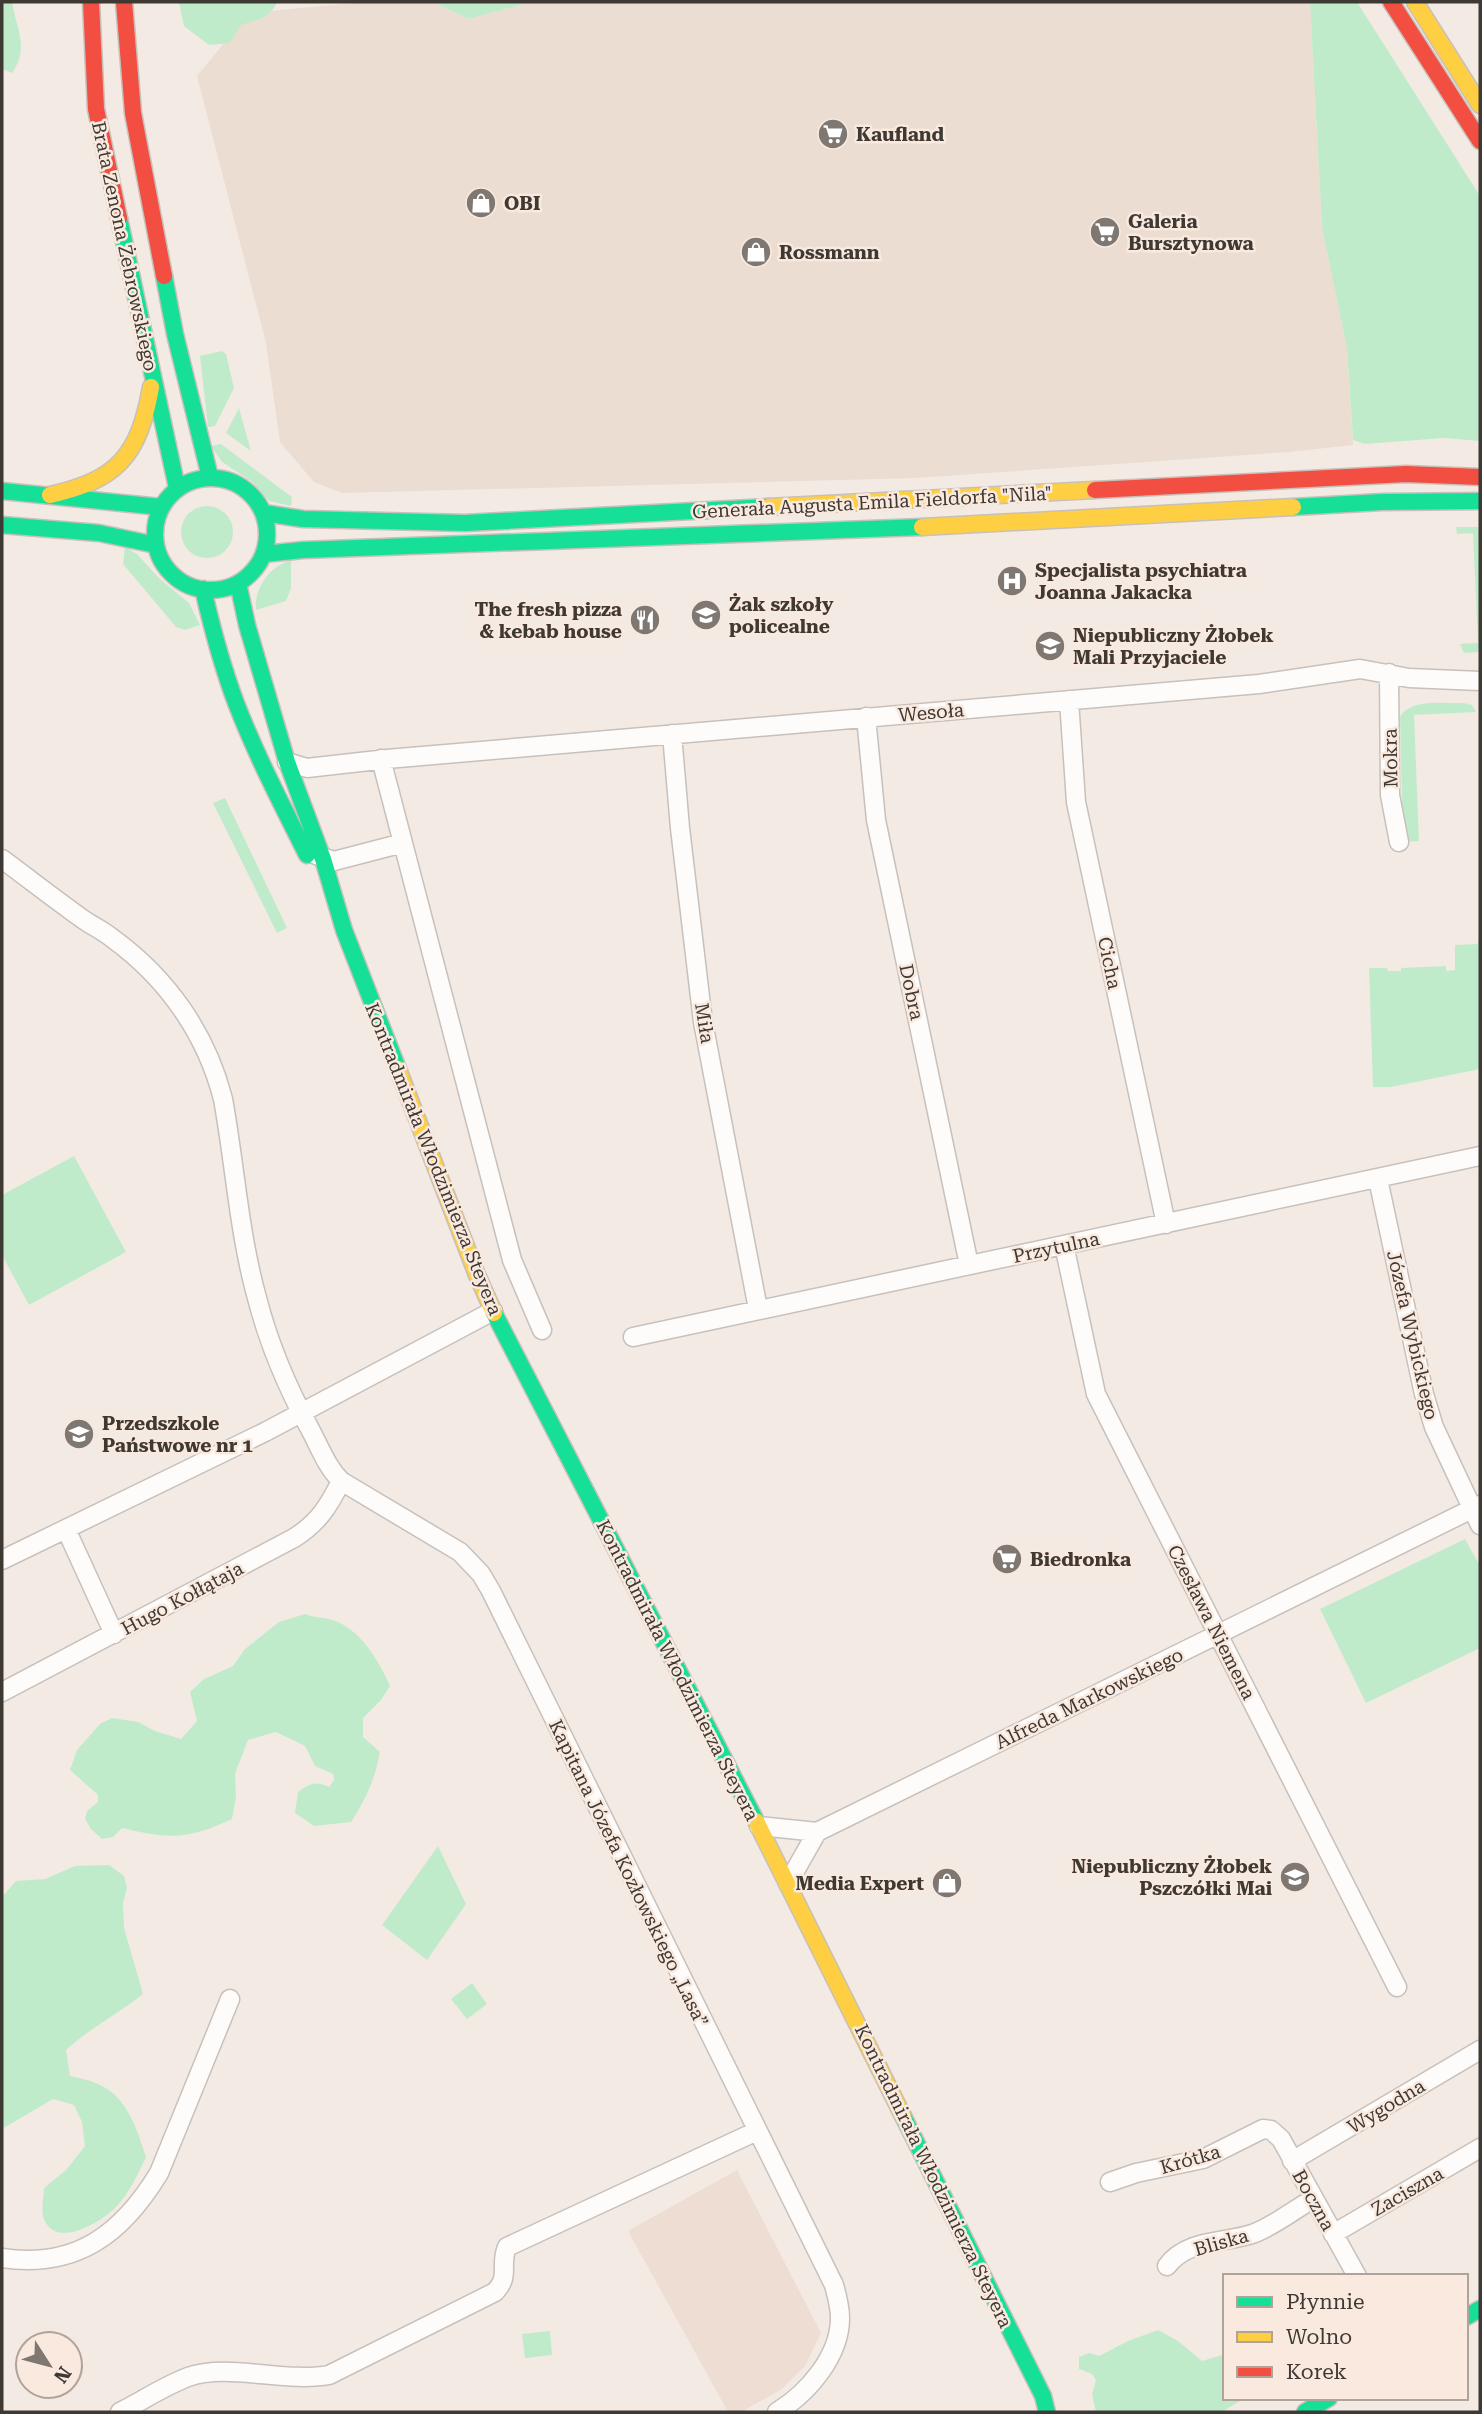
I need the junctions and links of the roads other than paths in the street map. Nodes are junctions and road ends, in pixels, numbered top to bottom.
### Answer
1 (91, 2) edge
2 (124, 2) edge
3 (1391, 2) edge
4 (1415, 2) edge
5 (1480, 105) edge
6 (1480, 141) edge
7 (152, 376) junction
8 (210, 477) junction
9 (1480, 478) edge
10 (177, 488) junction
11 (2, 491) edge
12 (50, 495) junction
13 (1480, 501) edge
14 (161, 507) junction
15 (264, 513) junction
16 (2, 526) edge
17 (156, 545) junction
18 (264, 554) junction
19 (238, 583) junction
20 (203, 589) junction
21 (1389, 673) junction
22 (1480, 681) edge
23 (1069, 700) junction
24 (866, 717) junction
25 (672, 734) junction
26 (381, 760) junction
27 (287, 762) junction
28 (1399, 842) dead end
29 (403, 843) junction
30 (303, 848) junction
31 (2, 859) edge
32 (323, 859) junction
33 (344, 930) junction
34 (1480, 1156) edge
35 (1378, 1179) junction
36 (1166, 1224) junction
37 (1064, 1245) junction
38 (970, 1265) junction
39 (758, 1309) junction
40 (493, 1311) junction
41 (542, 1330) dead end
42 (633, 1337) dead end
43 (301, 1413) junction
44 (341, 1481) junction
45 (1478, 1513) edge
46 (66, 1529) junction
47 (2, 1560) edge
48 (114, 1634) junction
49 (1219, 1634) junction
50 (2, 1692) edge
51 (759, 1826) junction
52 (817, 1832) junction
53 (788, 1883) junction
54 (1397, 1987) dead end
55 (230, 1999) dead end
56 (1480, 2050) edge
57 (1266, 2128) joint
58 (757, 2132) junction
59 (1480, 2148) edge
60 (1292, 2161) junction
61 (1110, 2182) dead end
62 (1313, 2199) junction
63 (1333, 2234) junction
64 (2, 2258) edge
65 (1167, 2266) dead end
66 (1356, 2274) edge
67 (1326, 2400) edge
68 (1045, 2404) edge
69 (120, 2412) edge
70 (777, 2412) edge
71 (1059, 2412) edge
72 (1305, 2412) edge

1 - 7 street, Brata Zenona Żebrowskiego
2 - 8 street, Brata Zenona Żebrowskiego
3 - 6 street
4 - 5 street
7 - 10 street, Brata Zenona Żebrowskiego
7 - 12 street
8 - 10 street
8 - 15 street
9 - 15 street, Generała Augusta Emila Fieldorfa "Nila"
10 - 14 street
11 - 12 street
12 - 14 street
13 - 18 street, Generała Augusta Emila Fieldorfa "Nila"
14 - 17 street
15 - 18 street
16 - 17 street
17 - 20 street
18 - 19 street
19 - 20 street
19 - 27 street, Kontradmirała Włodzimierza Steyera
20 - 30 street, Kontradmirała Włodzimierza Steyera
21 - 22 street, Wesoła
21 - 23 street, Wesoła
21 - 28 street, Mokra
23 - 24 street, Wesoła
23 - 36 street, Cicha
24 - 25 street, Wesoła
24 - 38 street, Dobra
25 - 26 street, Wesoła
25 - 39 street, Miła
26 - 27 street, Wesoła
26 - 29 street, Kontradmirała Włodzimierza Steyera
27 - 32 street, Kontradmirała Włodzimierza Steyera
29 - 32 street
29 - 41 street, Kontradmirała Włodzimierza Steyera
30 - 32 street
30 - 33 street, Kontradmirała Włodzimierza Steyera
31 - 43 street, Kapitana Józefa Kozłowskiego „Lasa”
32 - 33 street, Kontradmirała Włodzimierza Steyera
33 - 40 street, Kontradmirała Włodzimierza Steyera
34 - 35 street, Przytulna
35 - 36 street, Przytulna
35 - 45 street, Józefa Wybickiego
36 - 37 street, Przytulna
37 - 38 street, Przytulna
37 - 49 street, Czesława Niemena
38 - 39 street, Przytulna
39 - 42 street, Przytulna
40 - 43 street
40 - 51 street, Kontradmirała Włodzimierza Steyera
43 - 44 street, Kapitana Józefa Kozłowskiego „Lasa”
43 - 46 street
44 - 48 street, Hugo Kołłątaja
44 - 58 street, Kapitana Józefa Kozłowskiego „Lasa”
45 - 49 street, Alfreda Markowskiego
46 - 47 street
46 - 48 street
48 - 50 street, Hugo Kołłątaja
49 - 52 street, Alfreda Markowskiego
49 - 54 street, Czesława Niemena
51 - 52 street
51 - 53 street, Kontradmirała Włodzimierza Steyera
52 - 53 street
53 - 68 street, Kontradmirała Włodzimierza Steyera
55 - 64 street
56 - 60 street, Wygodna
57 - 60 street, Boczna
57 - 61 street, Krótka
58 - 69 street
58 - 70 street, Kapitana Józefa Kozłowskiego „Lasa”
59 - 63 street, Zaciszna
60 - 62 street, Boczna
62 - 63 street, Boczna
62 - 65 street, Bliska
63 - 66 street, Boczna
67 - 72 street
68 - 71 street, Kontradmirała Włodzimierza Steyera

